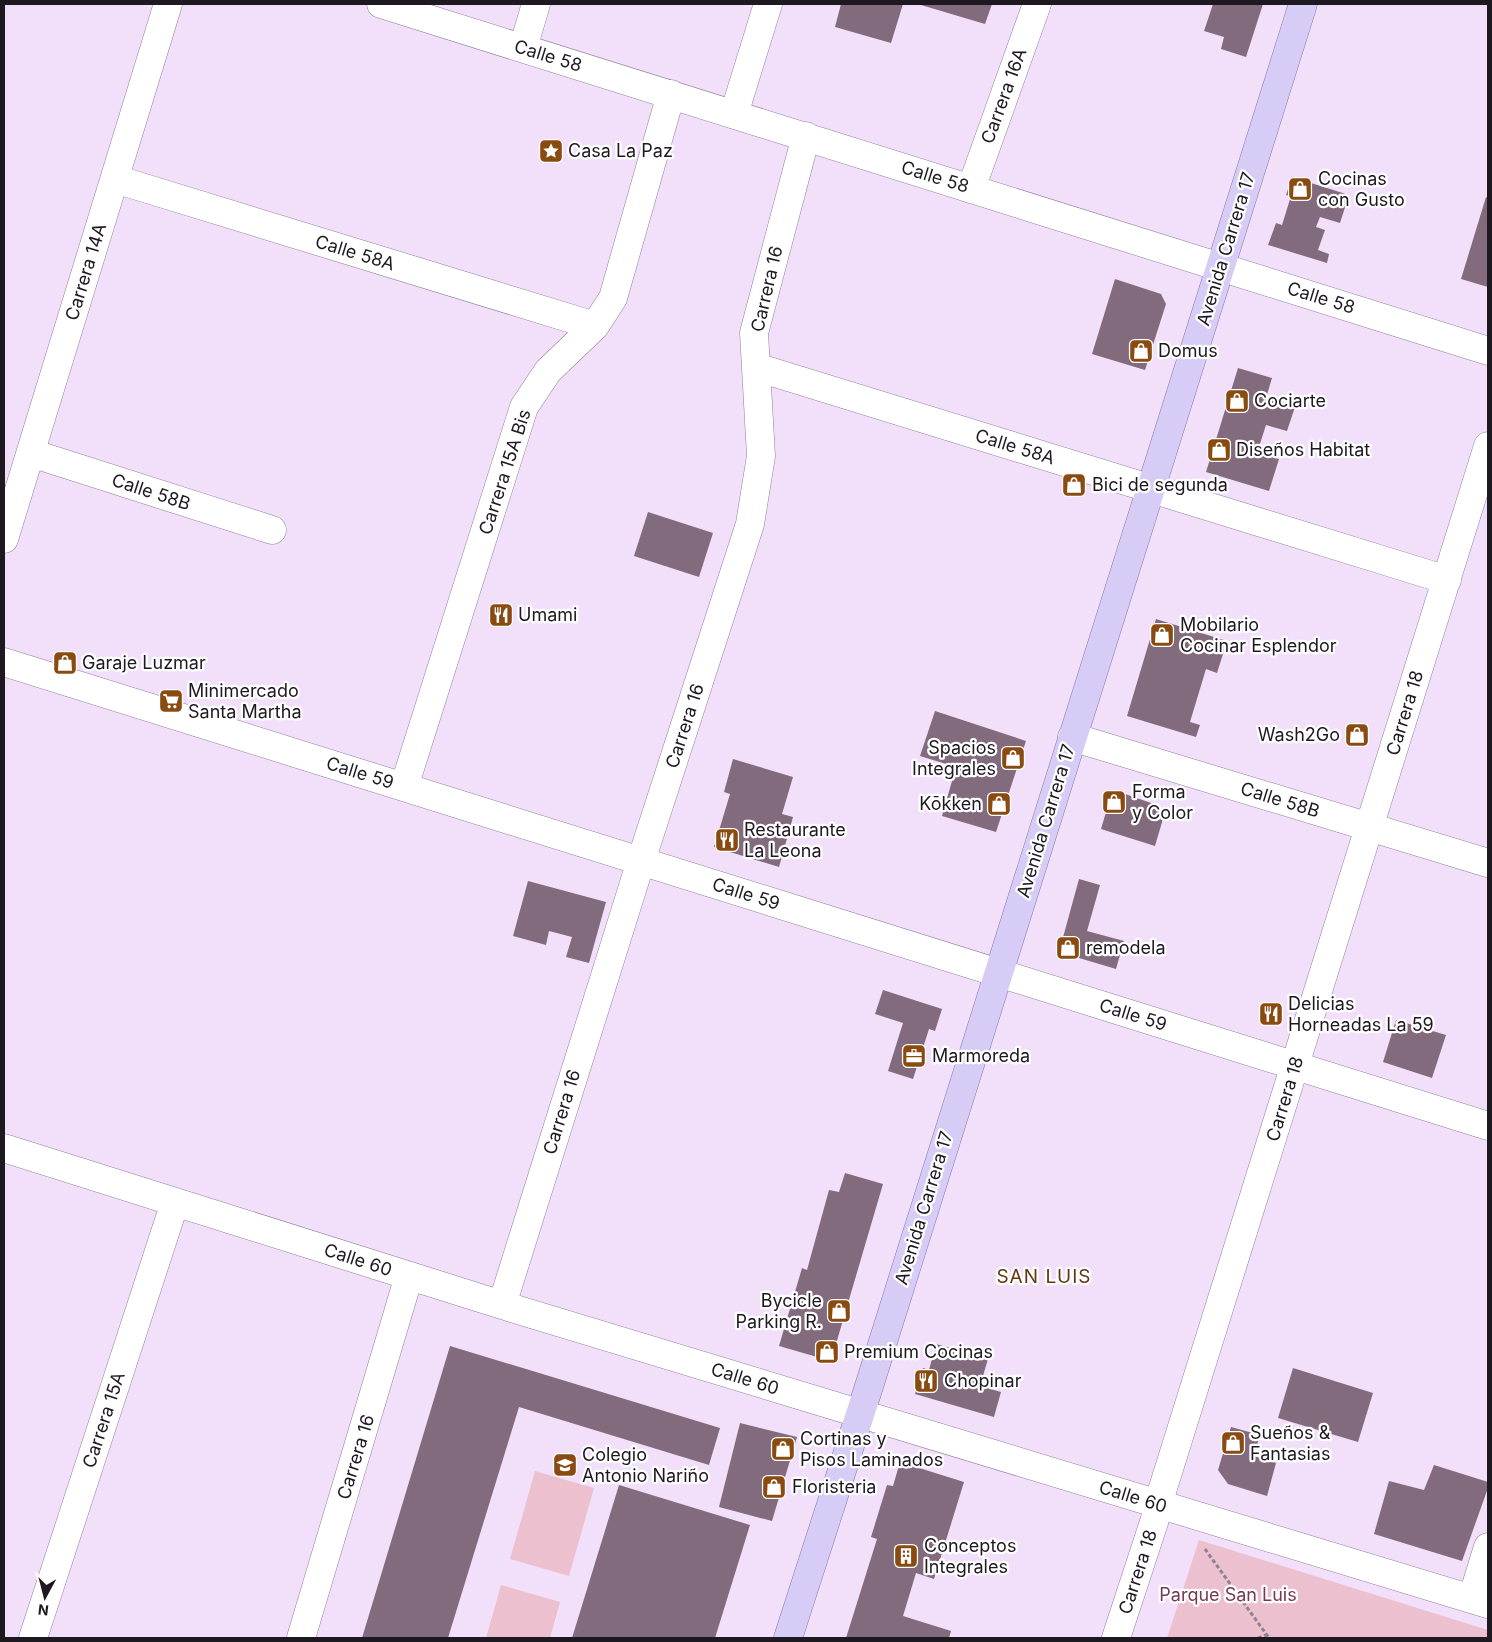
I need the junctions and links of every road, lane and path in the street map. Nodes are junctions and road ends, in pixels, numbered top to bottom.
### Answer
1 (168, 4) edge
2 (382, 4) edge
3 (536, 4) edge
4 (768, 4) edge
5 (1037, 4) edge
6 (1303, 4) edge
7 (523, 48) junction
8 (671, 94) junction
9 (734, 114) junction
10 (806, 136) junction
11 (115, 179) junction
12 (971, 188) junction
13 (1220, 266) junction
14 (595, 326) junction
15 (1488, 351) edge
16 (756, 367) junction
17 (1488, 446) edge
18 (31, 453) junction
19 (1151, 488) junction
20 (272, 530) dead end
21 (4, 539) edge
22 (1446, 580) junction
23 (4, 662) edge
24 (1072, 737) junction
25 (404, 787) junction
26 (1370, 827) junction
27 (641, 861) junction
28 (1488, 863) edge
29 (998, 973) junction
30 (1295, 1066) junction
31 (1488, 1126) edge
32 (4, 1148) edge
33 (175, 1202) junction
34 (410, 1276) junction
35 (502, 1305) junction
36 (860, 1414) junction
37 (1158, 1504) junction
38 (1488, 1547) edge
39 (1204, 1548) dead end
40 (1480, 1602) edge
41 (1267, 1636) edge
42 (33, 1638) edge
43 (301, 1638) edge
44 (788, 1638) edge
45 (1116, 1638) edge
46 (1258, 1638) edge

1 - 11 street, Carrera 14A
2 - 7 street, Calle 58
3 - 7 street
4 - 9 street
5 - 12 street, Carrera 16A
6 - 13 main road, Avenida Carrera 17
7 - 8 street, Calle 58
8 - 9 street, Calle 58
8 - 14 street, Carrera 15A Bis
9 - 10 street, Calle 58
10 - 12 street, Calle 58
10 - 16 street, Carrera 16
11 - 14 street, Calle 58A
11 - 18 street, Carrera 14A
12 - 13 street, Calle 58
13 - 15 street, Calle 58
13 - 19 main road, Avenida Carrera 17
14 - 25 street, Carrera 15A Bis
16 - 19 street, Calle 58A
16 - 27 street, Carrera 16
17 - 22 street, Carrera 18
18 - 20 street, Calle 58B
18 - 21 street, Carrera 14A
19 - 22 street, Calle 58A
19 - 24 main road, Avenida Carrera 17
22 - 26 street, Carrera 18
23 - 25 street, Calle 59
24 - 26 street, Calle 58B
24 - 29 main road, Avenida Carrera 17
25 - 27 street, Calle 59
26 - 28 street, Calle 58B
26 - 30 street, Carrera 18
27 - 29 street, Calle 59
27 - 35 street, Carrera 16
29 - 30 street, Calle 59
29 - 36 main road, Avenida Carrera 17
30 - 31 street, Calle 59
30 - 37 street, Carrera 18
32 - 33 street, Calle 60
33 - 34 street, Calle 60
33 - 42 street, Carrera 15A
34 - 35 street, Calle 60
34 - 43 street, Carrera 16
35 - 36 street, Calle 60
36 - 37 street, Calle 60
36 - 44 main road, Avenida Carrera 17
37 - 40 street, Calle 60
37 - 45 street, Carrera 18
38 - 40 street
39 - 41 path
41 - 46 path

